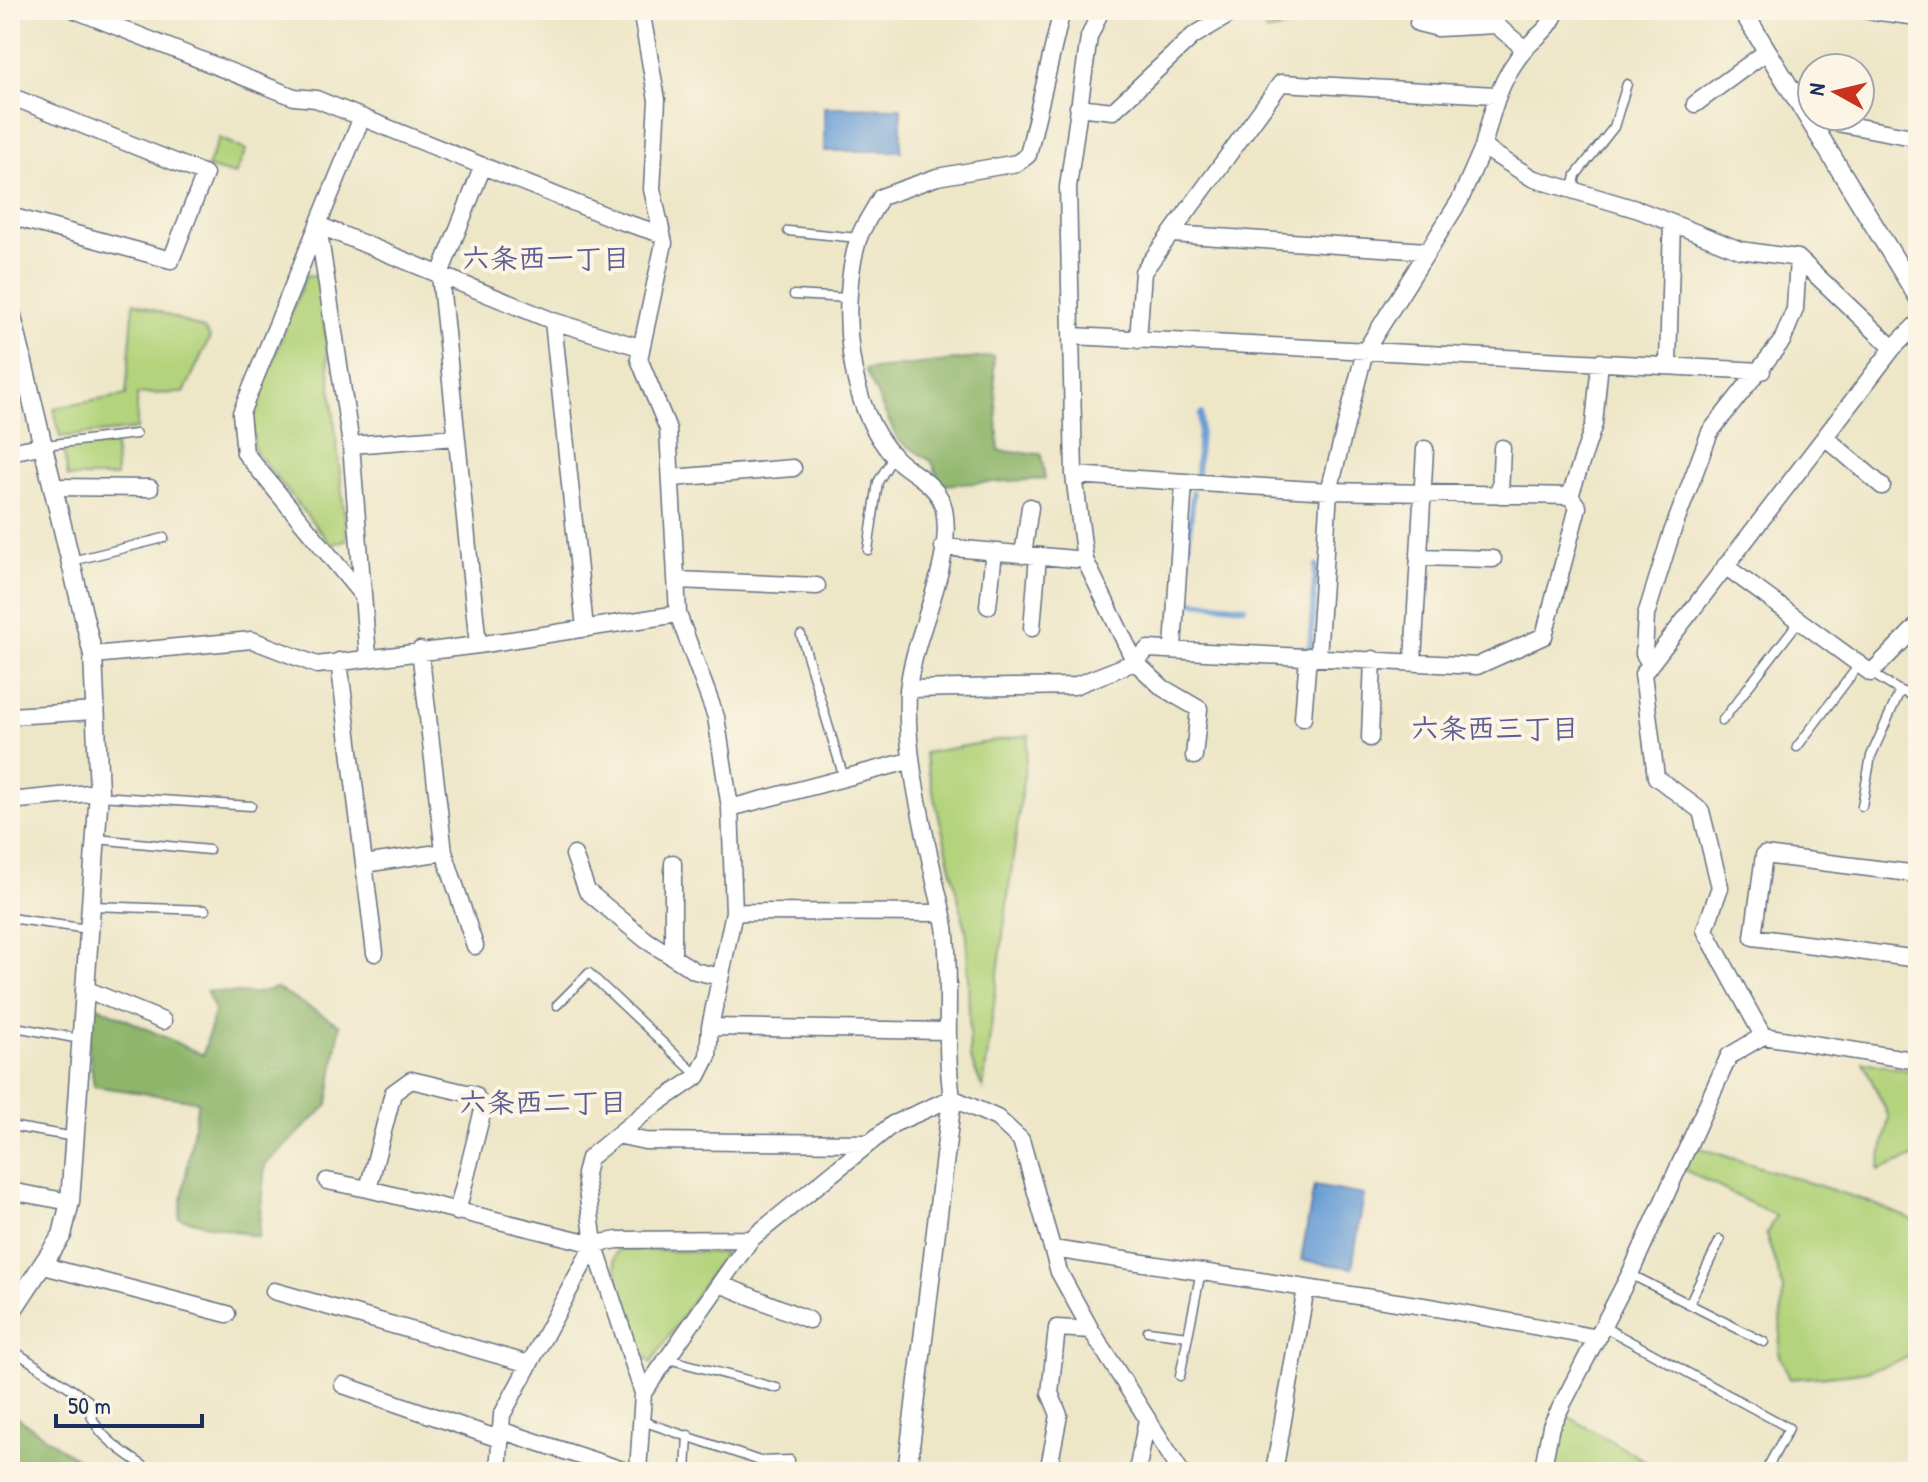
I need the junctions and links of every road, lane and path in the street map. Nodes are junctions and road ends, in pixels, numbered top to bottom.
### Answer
1 (75, 10) edge
2 (641, 10) edge
3 (1062, 10) edge
4 (1237, 10) edge
5 (1557, 10) edge
6 (1742, 10) edge
7 (1864, 10) edge
8 (1097, 11) edge
9 (1895, 12) edge
10 (1918, 17) edge
11 (1418, 23) dead end
12 (1525, 49) junction
13 (1766, 52) junction
14 (1627, 84) dead end
15 (1495, 95) junction
16 (10, 96) edge
17 (1796, 98) edge
18 (1695, 104) dead end
19 (1078, 107) junction
20 (362, 117) junction
21 (1876, 130) edge
22 (1818, 132) edge
23 (1918, 138) edge
24 (1483, 147) junction
25 (483, 166) junction
26 (1573, 190) junction
27 (10, 216) edge
28 (1672, 223) junction
29 (318, 225) junction
30 (788, 231) dead end
31 (661, 234) junction
32 (1172, 234) junction
33 (858, 238) junction
34 (1427, 251) junction
35 (1798, 258) junction
36 (440, 274) junction
37 (794, 295) dead end
38 (1918, 297) edge
39 (849, 298) junction
40 (10, 308) edge
41 (553, 321) junction
42 (1918, 323) edge
43 (1072, 336) junction
44 (1138, 340) junction
45 (639, 347) junction
46 (1893, 348) junction
47 (1365, 351) junction
48 (1600, 362) junction
49 (1668, 364) junction
50 (1762, 371) junction
51 (136, 434) dead end
52 (456, 437) junction
53 (1825, 437) junction
54 (45, 445) junction
55 (351, 445) junction
56 (1502, 448) dead end
57 (1425, 449) dead end
58 (10, 452) edge
59 (894, 456) junction
60 (793, 468) dead end
61 (1074, 475) junction
62 (672, 478) junction
63 (1184, 482) junction
64 (1882, 486) dead end
65 (55, 487) junction
66 (150, 488) dead end
67 (1329, 491) junction
68 (1421, 491) junction
69 (1500, 495) junction
70 (1570, 496) junction
71 (1030, 507) dead end
72 (164, 538) dead end
73 (943, 547) junction
74 (868, 550) dead end
75 (994, 552) junction
76 (1030, 555) junction
77 (1418, 557) junction
78 (1493, 559) dead end
79 (1085, 560) junction
80 (71, 561) junction
81 (1725, 566) junction
82 (677, 580) junction
83 (817, 586) dead end
84 (362, 595) junction
85 (988, 606) dead end
86 (678, 614) junction
87 (1800, 621) junction
88 (1918, 625) edge
89 (585, 628) junction
90 (1032, 628) dead end
91 (801, 635) dead end
92 (478, 645) junction
93 (1173, 648) junction
94 (420, 650) junction
95 (93, 655) junction
96 (368, 657) junction
97 (1313, 657) junction
98 (1373, 659) junction
99 (339, 661) junction
100 (1135, 662) junction
101 (1413, 662) junction
102 (1650, 664) junction
103 (1865, 669) junction
104 (908, 689) junction
105 (1900, 691) junction
106 (1918, 697) edge
107 (96, 711) junction
108 (10, 716) edge
109 (1303, 718) dead end
110 (1722, 721) dead end
111 (1370, 738) dead end
112 (1797, 747) dead end
113 (1194, 756) dead end
114 (909, 761) junction
115 (844, 778) junction
116 (99, 794) junction
117 (10, 801) edge
118 (251, 806) dead end
119 (1862, 806) dead end
120 (730, 808) junction
121 (96, 839) junction
122 (209, 850) dead end
123 (444, 852) junction
124 (574, 855) dead end
125 (673, 863) dead end
126 (364, 864) junction
127 (1918, 874) edge
128 (91, 906) junction
129 (205, 910) dead end
130 (734, 912) junction
131 (942, 913) junction
132 (10, 918) edge
133 (89, 929) junction
134 (475, 946) dead end
135 (375, 953) dead end
136 (673, 957) junction
137 (1918, 959) edge
138 (720, 977) junction
139 (85, 989) junction
140 (557, 1005) dead end
141 (163, 1021) dead end
142 (10, 1026) edge
143 (710, 1027) junction
144 (946, 1031) junction
145 (1763, 1036) junction
146 (81, 1039) junction
147 (1918, 1061) edge
148 (698, 1076) junction
149 (952, 1098) junction
150 (10, 1126) edge
151 (617, 1135) junction
152 (75, 1137) junction
153 (870, 1143) junction
154 (327, 1181) dead end
155 (368, 1189) junction
156 (10, 1191) edge
157 (70, 1202) junction
158 (457, 1212) junction
159 (751, 1239) junction
160 (1720, 1240) dead end
161 (594, 1244) junction
162 (1053, 1249) junction
163 (44, 1266) junction
164 (1201, 1270) junction
165 (1630, 1274) junction
166 (720, 1284) junction
167 (1306, 1288) junction
168 (274, 1291) dead end
169 (1689, 1304) junction
170 (10, 1314) edge
171 (227, 1314) dead end
172 (809, 1320) dead end
173 (1091, 1330) junction
174 (1148, 1331) dead end
175 (1601, 1333) junction
176 (1188, 1336) junction
177 (1764, 1342) dead end
178 (10, 1348) edge
179 (667, 1358) junction
180 (529, 1364) junction
181 (1180, 1376) dead end
182 (343, 1385) dead end
183 (777, 1388) dead end
184 (643, 1393) junction
185 (1147, 1419) junction
186 (641, 1420) junction
187 (500, 1434) junction
188 (688, 1435) junction
189 (790, 1460) dead end
190 (152, 1472) edge
191 (498, 1472) edge
192 (629, 1472) edge
193 (638, 1472) edge
194 (686, 1472) edge
195 (907, 1472) edge
196 (1048, 1472) edge
197 (1137, 1472) edge
198 (1181, 1472) edge
199 (1274, 1472) edge
200 (1542, 1472) edge
201 (1765, 1472) edge

1 - 20 street
2 - 31 street
3 - 33 street
4 - 19 street
5 - 12 street
6 - 13 street
7 - 9 street
8 - 19 street
9 - 10 street
11 - 12 street
12 - 15 street
13 - 17 street
13 - 18 street
14 - 26 lane
15 - 24 street
15 - 32 street
16 - 27 street
19 - 43 street
20 - 25 street
20 - 29 street
21 - 23 street
22 - 38 street
24 - 26 street
24 - 34 street
25 - 31 street
25 - 36 street
26 - 28 street
28 - 35 street
28 - 49 street
29 - 36 street
29 - 55 street
29 - 84 street
30 - 33 lane
31 - 45 street
32 - 34 street
32 - 44 street
33 - 39 street
34 - 47 street
35 - 46 street
35 - 50 street
36 - 41 street
36 - 52 street
37 - 39 lane
39 - 59 street
40 - 54 street
41 - 45 street
41 - 89 street
42 - 46 street
43 - 44 street
43 - 61 street
44 - 47 street
45 - 62 street
46 - 53 street
47 - 48 street
47 - 67 street
48 - 49 street
48 - 70 street
49 - 50 street
50 - 102 street
51 - 54 lane
52 - 55 street
52 - 92 street
53 - 64 street
53 - 81 street
54 - 58 street
54 - 65 street
55 - 84 street
56 - 69 street
57 - 68 street
59 - 73 street
59 - 74 lane
60 - 62 street
61 - 63 street
61 - 79 street
62 - 82 street
63 - 67 street
63 - 93 street
65 - 66 street
65 - 80 street
67 - 68 street
67 - 97 street
68 - 69 street
68 - 77 street
69 - 70 street
70 - 101 street
71 - 76 street
72 - 80 lane
73 - 75 street
73 - 104 street
75 - 76 street
75 - 85 street
76 - 79 street
76 - 90 street
77 - 78 street
77 - 101 street
79 - 100 street
80 - 95 street
81 - 87 street
81 - 102 street
82 - 83 street
82 - 86 street
84 - 96 street
86 - 89 street
86 - 120 street
87 - 103 street
87 - 110 lane
88 - 103 street
89 - 92 street
91 - 115 lane
92 - 94 street
93 - 97 street
93 - 100 street
94 - 96 street
94 - 123 street
95 - 99 street
95 - 107 street
96 - 99 street
97 - 98 street
97 - 109 street
98 - 101 street
98 - 111 street
99 - 126 street
100 - 104 street
100 - 113 street
102 - 145 street
103 - 105 lane
103 - 112 lane
104 - 114 street
105 - 106 lane
105 - 119 lane
107 - 108 street
107 - 116 street
114 - 115 street
114 - 131 street
115 - 120 street
116 - 117 street
116 - 118 lane
116 - 121 street
120 - 130 street
121 - 122 lane
121 - 128 street
123 - 126 street
123 - 134 street
124 - 136 street
125 - 136 street
126 - 135 street
127 - 137 street
128 - 129 lane
128 - 133 street
130 - 131 street
130 - 138 street
131 - 144 street
132 - 133 lane
133 - 139 street
136 - 138 street
138 - 143 street
139 - 141 street
139 - 146 street
140 - 148 lane
142 - 146 lane
143 - 144 street
143 - 148 street
144 - 149 street
145 - 147 street
145 - 165 street
146 - 152 street
148 - 151 street
149 - 153 street
149 - 162 street
149 - 195 street
150 - 152 lane
151 - 153 street
151 - 161 street
152 - 157 street
153 - 159 street
154 - 155 street
155 - 158 street
155 - 158 street
156 - 157 street
157 - 163 street
158 - 161 street
159 - 161 street
159 - 166 street
160 - 169 lane
161 - 180 street
161 - 184 street
162 - 164 street
162 - 173 street
163 - 170 street
163 - 171 street
164 - 167 street
164 - 176 lane
165 - 169 lane
165 - 175 street
166 - 172 street
166 - 179 street
167 - 175 street
167 - 199 street
168 - 180 street
169 - 177 lane
173 - 185 street
173 - 196 street
174 - 176 lane
175 - 200 street
175 - 201 lane
176 - 181 lane
178 - 190 lane
179 - 183 lane
179 - 184 street
180 - 187 street
182 - 187 street
184 - 186 street
185 - 197 street
185 - 198 street
186 - 188 lane
186 - 193 street
187 - 191 street
187 - 192 street
188 - 189 lane
188 - 194 lane

